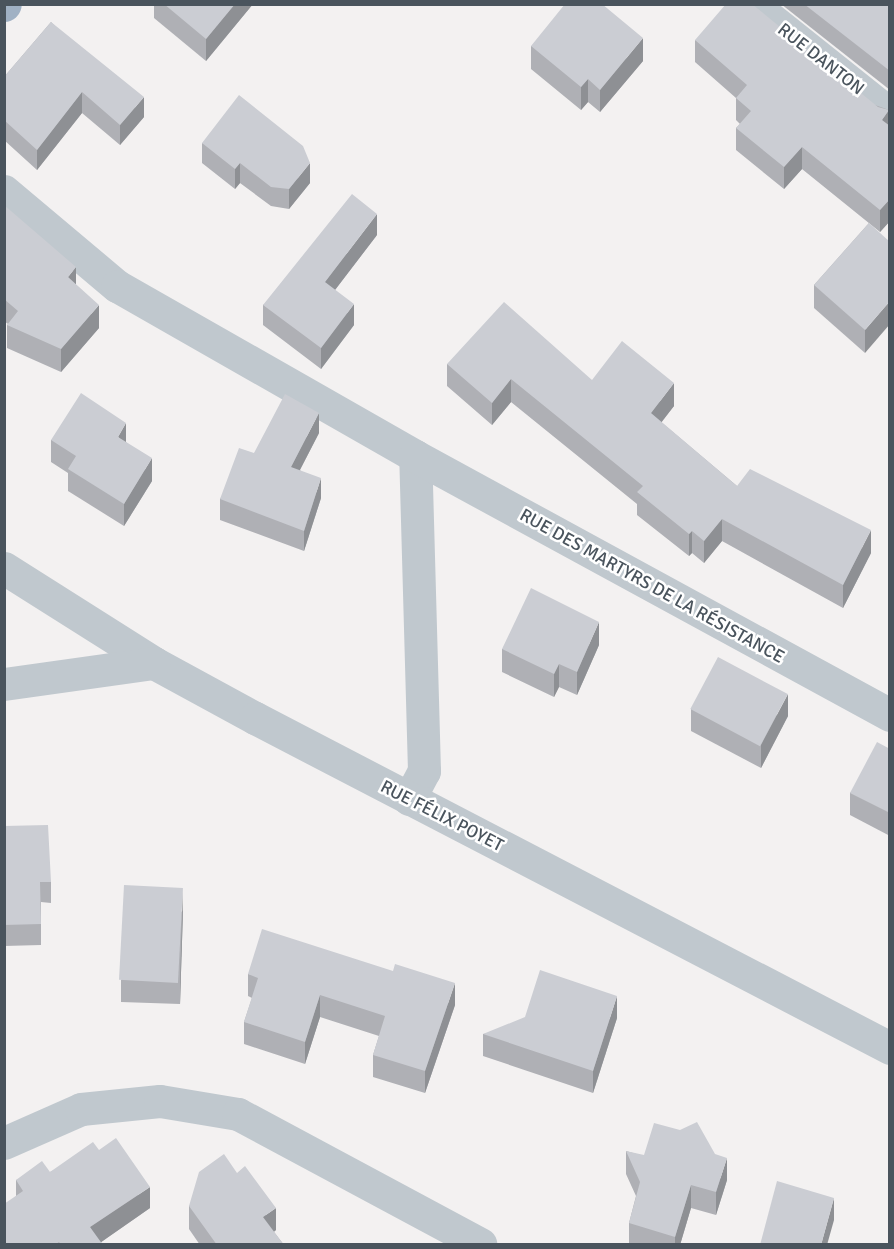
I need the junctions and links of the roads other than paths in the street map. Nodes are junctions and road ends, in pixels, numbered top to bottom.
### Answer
1 (752, 4) edge
2 (890, 114) edge
3 (4, 190) edge
4 (416, 456) junction
5 (4, 568) edge
6 (154, 663) junction
7 (4, 684) edge
8 (890, 716) edge
9 (409, 799) junction
10 (890, 1048) edge
11 (4, 1143) edge
12 (480, 1245) edge

1 - 2 street, RUE DANTON
3 - 4 street, RUE DES MARTYRS DE LA RÉSISTANCE
4 - 8 street, RUE DES MARTYRS DE LA RÉSISTANCE
4 - 9 street
5 - 6 street, RUE FÉLIX POYET
6 - 7 street
6 - 9 street, RUE FÉLIX POYET
9 - 10 street, RUE FÉLIX POYET
11 - 12 street

